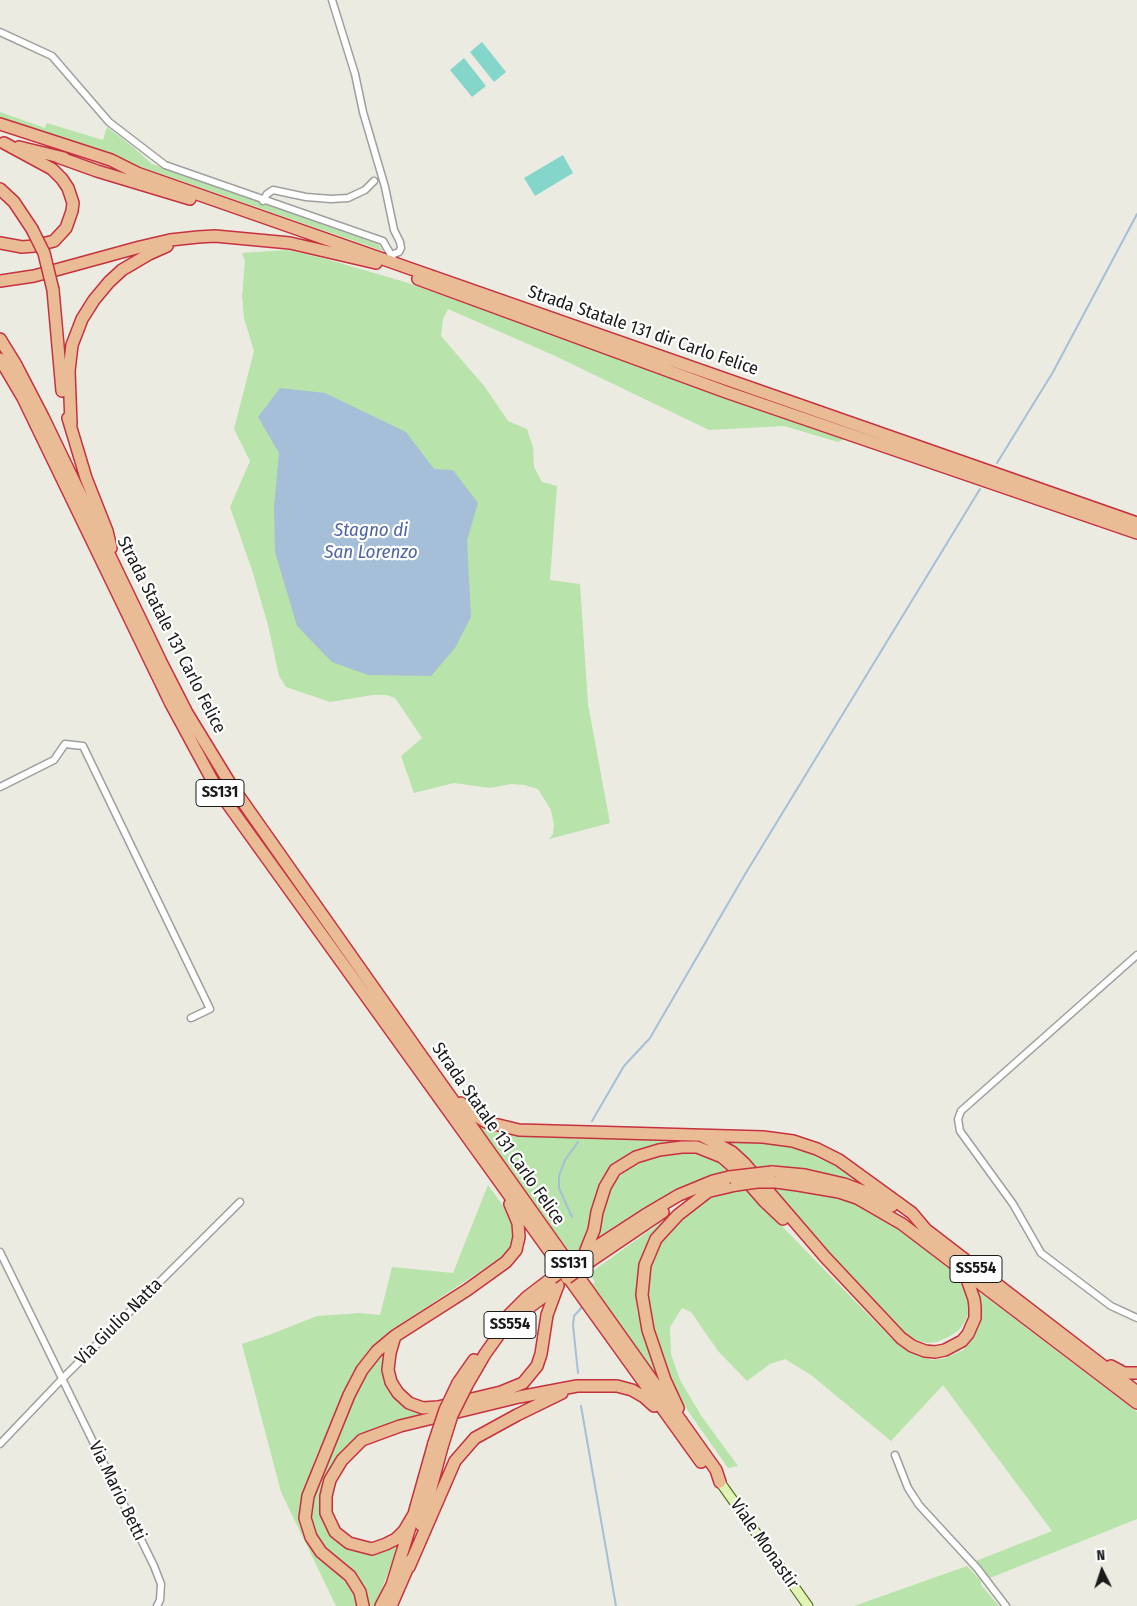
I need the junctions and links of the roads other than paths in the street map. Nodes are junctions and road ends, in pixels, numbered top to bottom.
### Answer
1 (332, 0) edge
2 (0, 32) edge
3 (0, 124) edge
4 (2, 143) edge
5 (58, 157) junction
6 (137, 173) junction
7 (374, 181) dead end
8 (0, 189) edge
9 (263, 200) junction
10 (233, 238) junction
11 (0, 242) edge
12 (393, 259) junction
13 (376, 263) junction
14 (0, 281) edge
15 (0, 339) edge
16 (0, 359) edge
17 (0, 370) edge
18 (71, 424) junction
19 (1137, 523) edge
20 (1137, 534) edge
21 (93, 545) junction
22 (114, 564) junction
23 (0, 788) edge
24 (1137, 955) edge
25 (191, 1018) dead end
26 (435, 1075) junction
27 (700, 1134) junction
28 (774, 1177) junction
29 (732, 1181) junction
30 (500, 1182) junction
31 (709, 1190) junction
32 (240, 1202) dead end
33 (928, 1232) junction
34 (0, 1252) edge
35 (825, 1257) junction
36 (588, 1258) junction
37 (964, 1271) junction
38 (559, 1280) junction
39 (1137, 1318) edge
40 (395, 1336) junction
41 (1101, 1365) junction
42 (1137, 1374) edge
43 (62, 1379) junction
44 (577, 1386) junction
45 (1137, 1392) edge
46 (1137, 1403) edge
47 (0, 1444) edge
48 (438, 1445) junction
49 (700, 1454) junction
50 (895, 1454) dead end
51 (720, 1482) joint
52 (414, 1514) junction
53 (409, 1567) junction
54 (157, 1606) edge
55 (363, 1606) edge
56 (381, 1606) edge
57 (391, 1606) edge
58 (808, 1606) edge
59 (1006, 1606) edge

1 - 12 street
2 - 9 street
3 - 6 highway
4 - 5 highway
4 - 11 highway
5 - 6 highway
5 - 13 highway
6 - 12 highway, Strada Statale 131 dir Carlo Felice
7 - 9 street
8 - 18 highway, bridge
9 - 12 street
10 - 13 highway
10 - 14 highway
10 - 18 highway
12 - 19 highway, Strada Statale 131 dir Carlo Felice
13 - 20 highway, Strada Statale 131 dir Carlo Felice
15 - 22 highway, Strada Statale 131 Carlo Felice / SS131
16 - 21 highway, Strada Statale 131 Carlo Felice / SS131
17 - 21 highway
18 - 22 highway
21 - 30 highway, Strada Statale 131 Carlo Felice / SS131
22 - 26 highway, Strada Statale 131 Carlo Felice / SS131
23 - 25 street
24 - 39 street
26 - 27 highway
26 - 49 highway, Strada Statale 131 Carlo Felice / SS131
27 - 33 highway
27 - 35 highway
28 - 29 highway, SS554, bridge
28 - 33 highway, SS554
28 - 37 highway, SS554
29 - 31 highway, SS554
29 - 36 highway, SS554
30 - 40 highway
30 - 49 highway, Strada Statale 131 Carlo Felice / SS131
31 - 36 highway, SS554
31 - 49 highway
32 - 43 street, Via Giulio Natta
33 - 41 highway, SS554
34 - 43 street, Via Mario Betti
35 - 36 highway
35 - 37 highway
36 - 38 highway, SS554, bridge
37 - 46 highway, SS554
38 - 40 highway
38 - 48 highway, SS554, bridge
40 - 55 highway
41 - 42 highway
41 - 45 highway, SS554
43 - 47 street, Via Giulio Natta
43 - 54 street, Via Mario Betti
44 - 49 highway
44 - 52 highway
44 - 53 highway
48 - 52 highway, SS554
48 - 53 highway, SS554
49 - 51 highway, Strada Statale 131 Carlo Felice / SS131
50 - 59 street
51 - 58 main road, Viale Monastir
52 - 56 highway, SS554
53 - 57 highway, SS554

